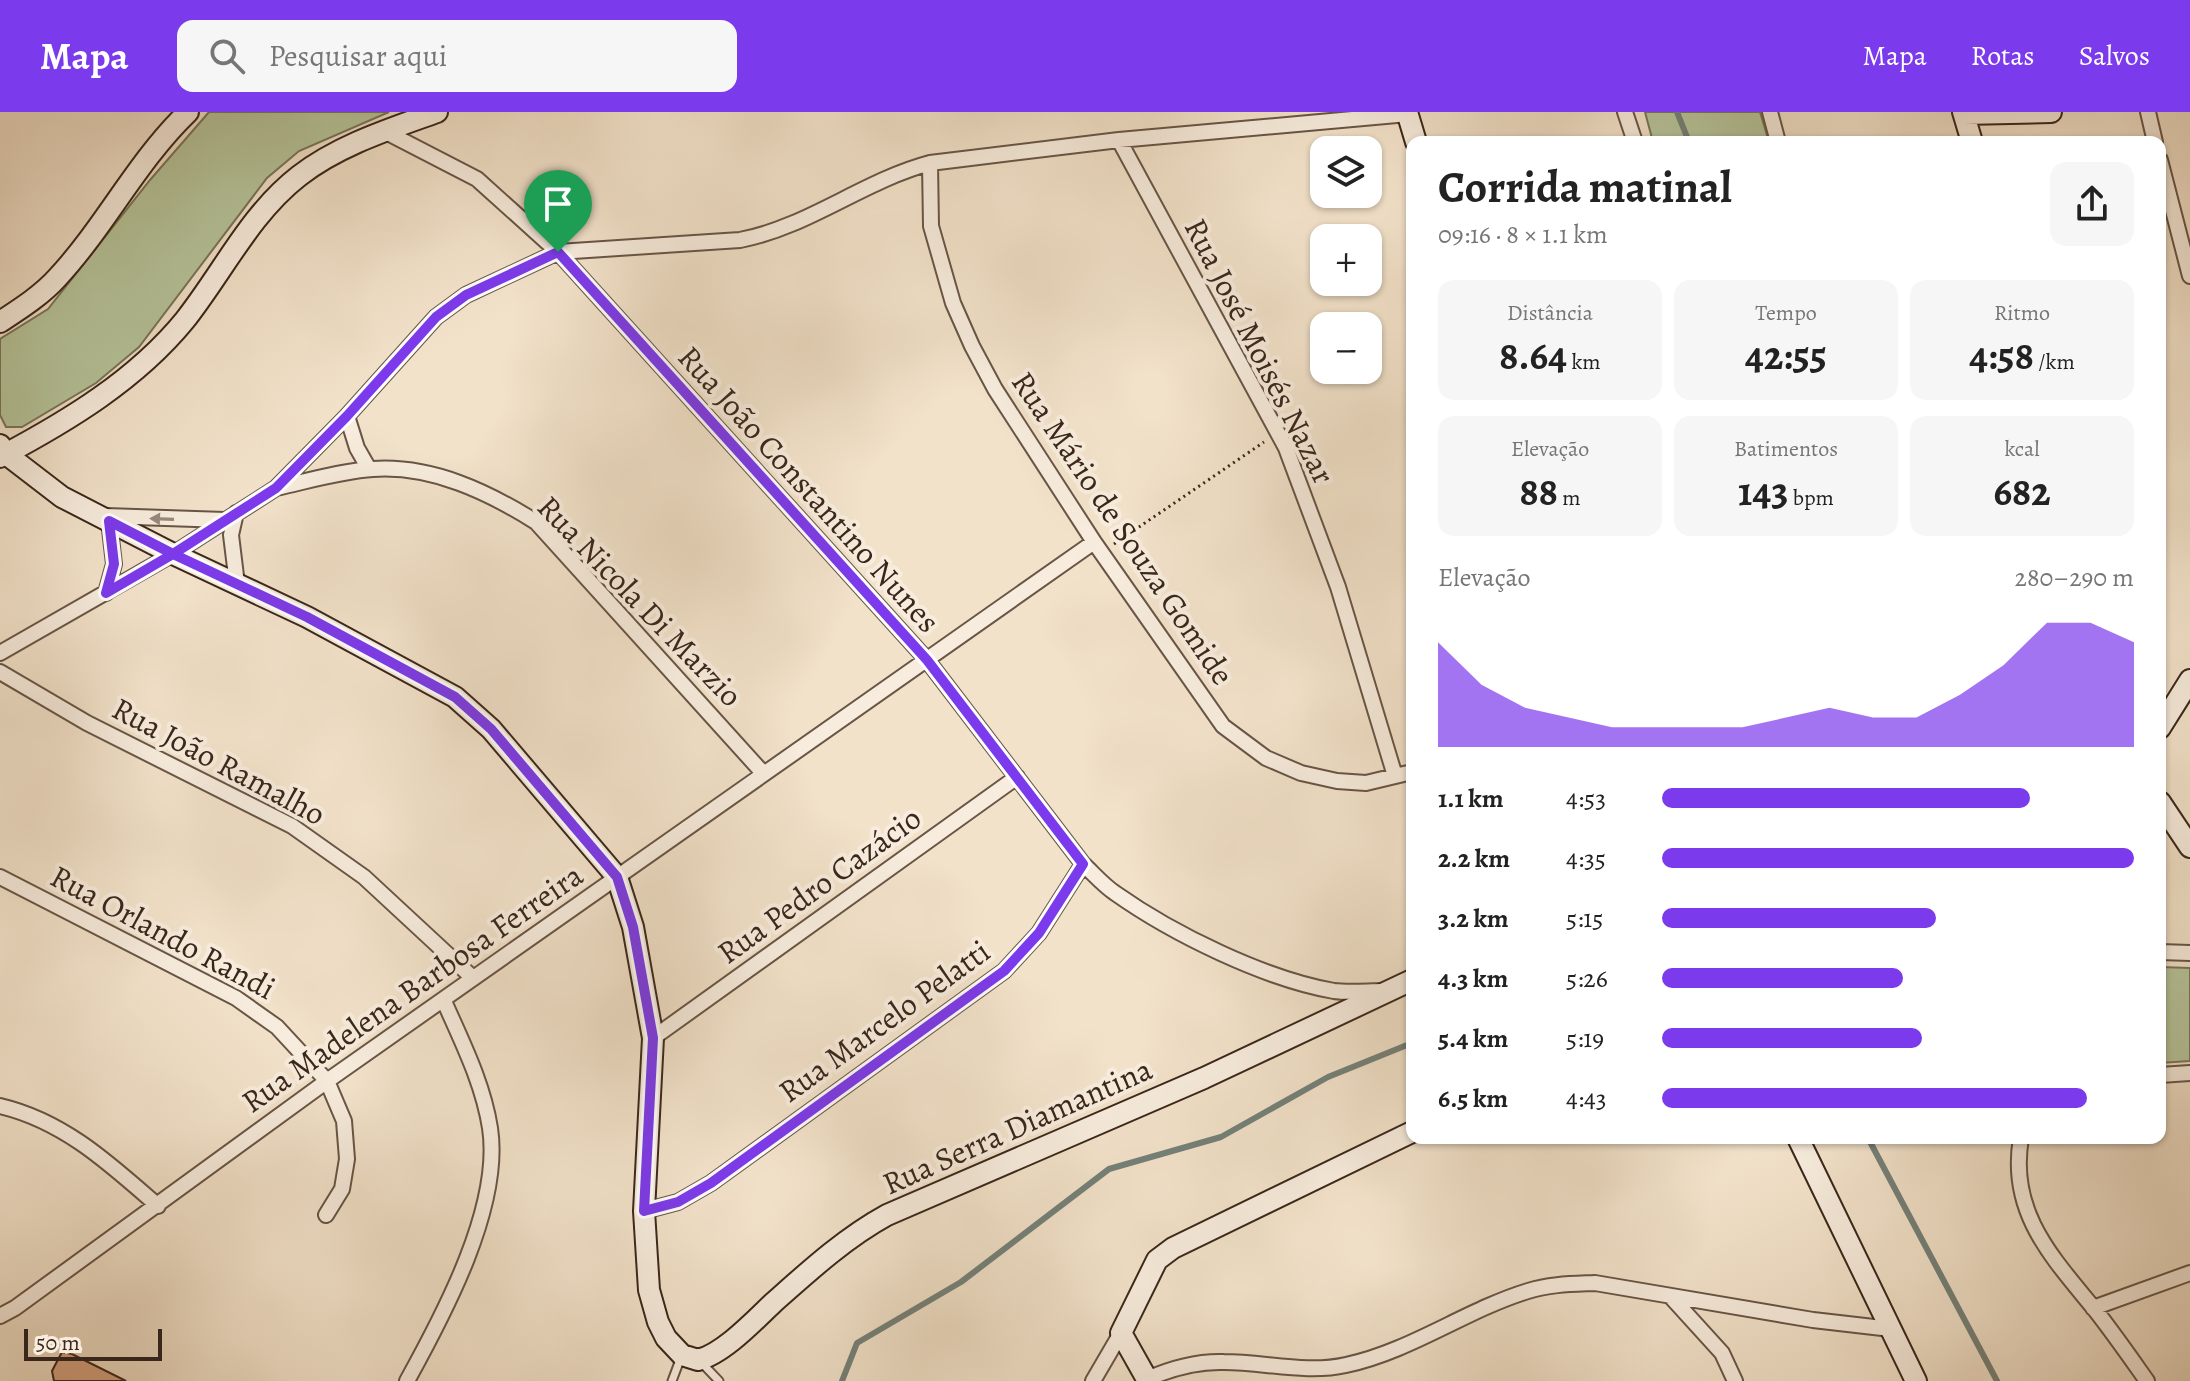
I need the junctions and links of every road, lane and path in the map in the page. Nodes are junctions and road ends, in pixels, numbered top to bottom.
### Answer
1 (188, 112) edge
2 (437, 112) edge
3 (1625, 112) edge
4 (1770, 112) edge
5 (2051, 112) edge
6 (2148, 112) edge
7 (1408, 113) edge
8 (1963, 113) edge
9 (384, 131) junction
10 (1414, 136) edge
11 (1633, 136) edge
12 (1776, 136) edge
13 (1970, 136) edge
14 (2154, 136) edge
15 (1119, 140) junction
16 (930, 163) junction
17 (2166, 183) edge
18 (558, 252) junction
19 (2190, 276) edge
20 (0, 322) edge
21 (347, 416) junction
22 (1277, 433) junction
23 (2, 452) edge
24 (369, 469) junction
25 (276, 488) junction
26 (231, 517) junction
27 (104, 518) junction
28 (1098, 548) junction
29 (173, 554) junction
30 (237, 584) junction
31 (106, 593) junction
32 (0, 653) edge
33 (927, 660) junction
34 (0, 672) edge
35 (2190, 680) edge
36 (2166, 718) edge
37 (763, 773) junction
38 (1406, 773) edge
39 (1395, 776) junction
40 (1017, 777) junction
41 (2166, 811) edge
42 (2190, 847) edge
43 (1083, 864) junction
44 (0, 877) edge
45 (617, 877) junction
46 (2166, 952) edge
47 (2190, 953) edge
48 (473, 978) junction
49 (1406, 982) edge
50 (1384, 991) junction
51 (444, 1001) junction
52 (653, 1038) junction
53 (2190, 1073) edge
54 (2166, 1075) edge
55 (327, 1081) junction
56 (0, 1106) edge
57 (1406, 1135) edge
58 (1801, 1144) edge
59 (2021, 1144) edge
60 (158, 1206) junction
61 (644, 1211) junction
62 (326, 1215) dead end
63 (2190, 1273) edge
64 (1672, 1298) junction
65 (2093, 1308) junction
66 (0, 1316) edge
67 (1891, 1329) junction
68 (1121, 1333) junction
69 (685, 1355) junction
70 (1147, 1380) edge
71 (407, 1381) edge
72 (672, 1381) edge
73 (719, 1381) edge
74 (1093, 1381) edge
75 (1735, 1381) edge
76 (1916, 1381) edge
77 (2147, 1381) edge

1 - 20 street
2 - 9 street
3 - 11 street
4 - 12 street
5 - 8 street
6 - 14 street
7 - 10 street
7 - 15 street
8 - 13 street
9 - 18 street, Rua João Constantino Nunes
9 - 23 street
15 - 16 street
15 - 22 street, Rua José Moisés Nazar
16 - 18 street
16 - 28 street, Rua Mário de Souza Gomide
17 - 19 street
18 - 21 street
18 - 33 street, Rua João Constantino Nunes
21 - 24 street
21 - 25 street
22 - 28 path
22 - 39 street, Rua José Moisés Nazar
23 - 27 street
24 - 25 street, Rua Nicola Di Marzio
24 - 37 street, Rua Nicola Di Marzio
25 - 26 street
26 -> 27 street
26 - 29 street
26 - 30 street
27 - 29 street
27 - 31 street
28 - 33 street, Rua Madelena Barbosa Ferreira
28 - 39 street, Rua Mário de Souza Gomide
29 - 30 street
29 - 31 street
30 - 45 street
31 - 32 street
33 - 37 street, Rua Madelena Barbosa Ferreira
33 - 40 street, Rua João Constantino Nunes
34 - 48 street, Rua João Ramalho
35 - 36 street
37 - 45 street, Rua Madelena Barbosa Ferreira
38 - 39 street, Rua Mário de Souza Gomide
40 - 43 street, Rua João Constantino Nunes
40 - 52 street, Rua Pedro Cazácio
41 - 42 street
43 - 50 street, Rua João Constantino Nunes
43 - 61 street, Rua Marcelo Pelatti
44 - 55 street, Rua Orlando Randi
45 - 48 street, Rua Madelena Barbosa Ferreira
45 - 52 street
46 - 47 street
48 - 51 street, Rua Madelena Barbosa Ferreira
49 - 50 street, Rua Serra Diamantina
50 - 69 street, Rua Serra Diamantina
51 - 55 street, Rua Madelena Barbosa Ferreira
51 - 71 street
52 - 61 street
53 - 54 street
55 - 60 street, Rua Madelena Barbosa Ferreira
55 - 62 street, Rua Orlando Randi
56 - 60 street
57 - 68 street
58 - 67 street
59 - 65 street
60 - 66 street, Rua Madelena Barbosa Ferreira
61 - 69 street
63 - 65 street
64 - 67 street
64 - 70 street
64 - 75 street
65 - 77 street
67 - 76 street
68 - 70 street
68 - 74 street
69 - 72 lane
69 - 73 lane

